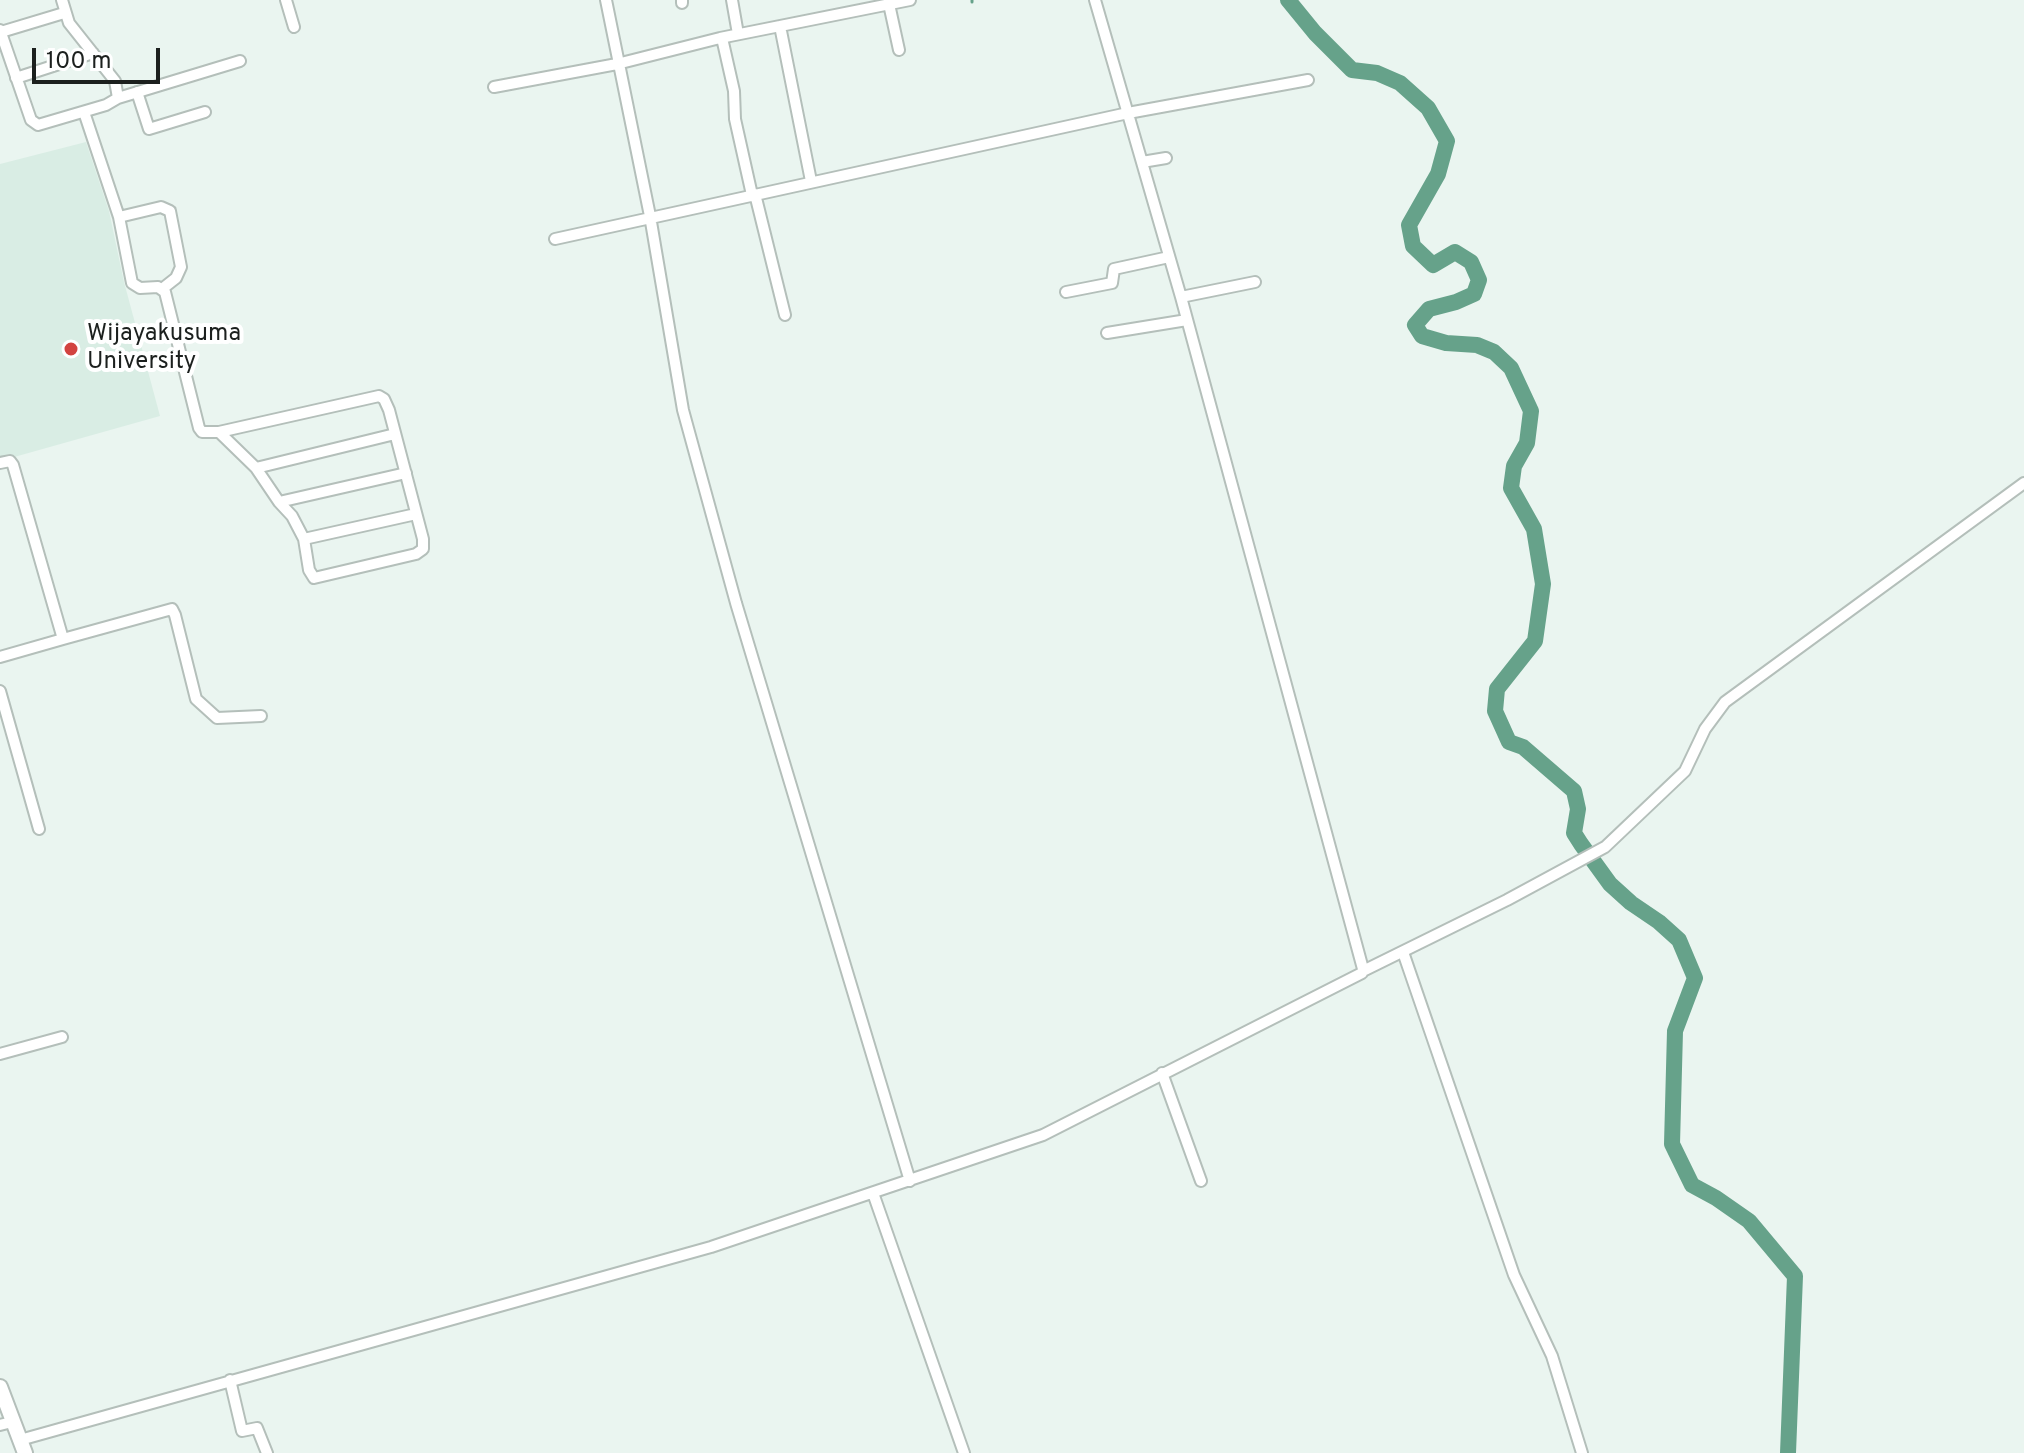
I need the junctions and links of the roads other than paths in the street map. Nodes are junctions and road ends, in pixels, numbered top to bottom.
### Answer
1 (62, 0) edge
2 (286, 0) edge
3 (606, 0) edge
4 (732, 0) edge
5 (910, 0) edge
6 (1095, 0) edge
7 (872, 4) edge
8 (889, 4) junction
9 (64, 13) junction
10 (780, 26) junction
11 (294, 27) dead end
12 (0, 31) edge
13 (738, 34) junction
14 (722, 38) junction
15 (899, 50) dead end
16 (93, 53) junction
17 (240, 61) dead end
18 (617, 64) junction
19 (16, 78) junction
20 (1308, 80) dead end
21 (494, 87) dead end
22 (137, 92) junction
23 (118, 98) junction
24 (84, 112) junction
25 (205, 112) dead end
26 (1128, 113) junction
27 (1166, 158) dead end
28 (1142, 162) junction
29 (811, 181) junction
30 (754, 194) junction
31 (650, 216) junction
32 (119, 217) junction
33 (555, 239) dead end
34 (1169, 257) junction
35 (1255, 282) dead end
36 (162, 289) junction
37 (1066, 292) dead end
38 (1181, 297) junction
39 (785, 315) dead end
40 (1187, 320) junction
41 (1107, 333) dead end
42 (219, 432) junction
43 (395, 434) junction
44 (0, 463) edge
45 (256, 468) junction
46 (406, 473) junction
47 (2024, 483) edge
48 (279, 502) junction
49 (416, 514) junction
50 (304, 539) junction
51 (63, 639) junction
52 (0, 657) edge
53 (0, 691) edge
54 (261, 716) dead end
55 (39, 829) dead end
56 (1403, 952) junction
57 (1363, 971) junction
58 (62, 1037) dead end
59 (0, 1054) edge
60 (1162, 1073) junction
61 (910, 1181) junction
62 (1201, 1181) dead end
63 (873, 1193) junction
64 (230, 1380) junction
65 (0, 1387) edge
66 (6, 1424) edge
67 (22, 1447) edge
68 (267, 1453) edge
69 (964, 1453) edge
70 (1582, 1453) edge

1 - 9 street
2 - 11 street
3 - 18 street
4 - 13 street
5 - 8 street
6 - 26 street
7 - 8 street
7 - 10 street
8 - 15 street
9 - 12 street
9 - 16 street
10 - 13 street
10 - 29 street
12 - 19 street
13 - 14 street
14 - 18 street
14 - 30 street
16 - 19 street
16 - 23 street
17 - 22 street
18 - 21 street
18 - 31 street
19 - 24 street
20 - 26 street
22 - 23 street
22 - 25 street
23 - 24 street
24 - 32 street
26 - 28 street
26 - 29 street
27 - 28 street
28 - 34 street
29 - 30 street
30 - 31 street
30 - 39 street
31 - 33 street
31 - 61 street
32 - 36 street
32 - 36 street
34 - 37 street
34 - 38 street
35 - 38 street
36 - 42 street
38 - 40 street
40 - 41 street
40 - 57 street
42 - 43 street
42 - 45 street
43 - 45 street
43 - 46 street
44 - 51 street
45 - 48 street
46 - 48 street
46 - 49 street
47 - 56 street
48 - 50 street
49 - 50 street
49 - 50 street
51 - 52 street
51 - 54 street
53 - 55 street
56 - 57 street
56 - 70 street
57 - 60 street
58 - 59 street
60 - 61 street
60 - 62 street
61 - 63 street
63 - 64 street
63 - 69 street
64 - 67 street
64 - 68 street
65 - 66 street
66 - 67 street

